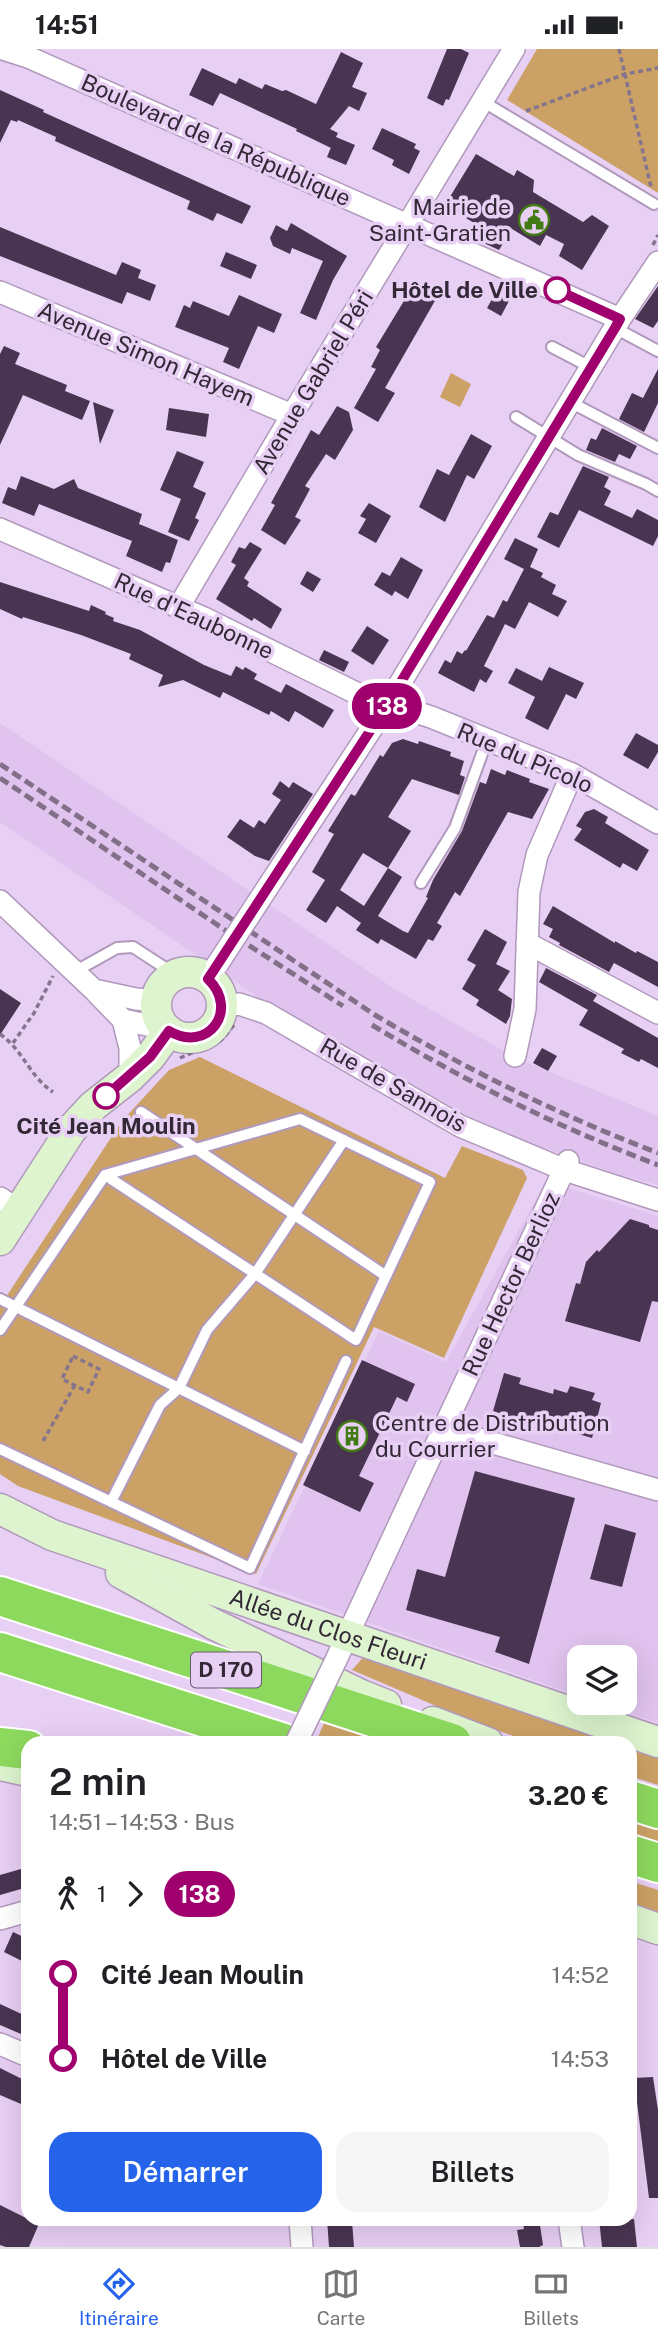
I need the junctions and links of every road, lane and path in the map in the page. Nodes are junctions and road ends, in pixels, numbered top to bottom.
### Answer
1 (514, 49) edge
2 (619, 49) edge
3 (1, 50) edge
4 (658, 68) edge
5 (625, 74) junction
6 (482, 101) junction
7 (518, 114) dead end
8 (653, 199) joint
9 (408, 224) junction
10 (658, 262) edge
11 (0, 292) edge
12 (617, 324) junction
13 (552, 347) dead end
14 (658, 351) edge
15 (592, 368) junction
16 (570, 402) junction
17 (292, 415) junction
18 (516, 417) dead end
19 (549, 438) junction
20 (658, 448) edge
21 (658, 491) edge
22 (0, 529) edge
23 (178, 608) junction
24 (387, 705) junction
25 (487, 740) junction
26 (572, 773) junction
27 (658, 823) edge
28 (421, 883) dead end
29 (0, 901) edge
30 (527, 943) junction
31 (68, 966) junction
32 (213, 972) junction
33 (176, 975) junction
34 (94, 990) junction
35 (157, 1001) junction
36 (231, 1005) junction
37 (658, 1013) edge
38 (122, 1020) junction
39 (168, 1030) junction
40 (0, 1034) edge
41 (13, 1043) junction
42 (515, 1056) dead end
43 (140, 1067) junction
44 (53, 1092) dead end
45 (141, 1112) dead end
46 (344, 1140) junction
47 (197, 1149) junction
48 (567, 1165) junction
49 (105, 1175) junction
50 (658, 1200) edge
51 (9, 1204) edge
52 (294, 1215) junction
53 (0, 1240) edge
54 (255, 1274) junction
55 (386, 1276) junction
56 (0, 1299) edge
57 (15, 1308) junction
58 (0, 1330) edge
59 (346, 1361) dead end
60 (75, 1385) junction
61 (179, 1388) junction
62 (444, 1429) junction
63 (44, 1441) dead end
64 (0, 1450) edge
65 (305, 1451) junction
66 (658, 1490) edge
67 (111, 1502) junction
68 (0, 1509) edge
69 (52, 1535) junction
70 (0, 1596) edge
71 (342, 1648) junction
72 (0, 1652) edge
73 (262, 1736) edge
74 (299, 1736) edge
75 (430, 1736) edge
76 (469, 1736) edge
77 (658, 1742) edge
78 (0, 1747) edge
79 (21, 1749) edge
80 (0, 1765) edge
81 (21, 1770) edge
82 (637, 1800) edge
83 (658, 1808) edge
84 (637, 1856) edge
85 (658, 1863) edge
86 (637, 1865) edge
87 (658, 1871) edge
88 (21, 1912) edge
89 (0, 1919) edge
90 (637, 1922) edge
91 (658, 1929) edge
92 (0, 2044) edge
93 (21, 2053) edge
94 (300, 2226) edge
95 (302, 2247) edge

1 - 6 street, Avenue Gabriel Péri
2 - 5 path
3 - 9 street, Boulevard de la République
4 - 5 path
5 - 7 path
5 - 8 path
6 - 8 lane
6 - 9 street, Avenue Gabriel Péri
9 - 12 street, Boulevard de la République
9 - 17 street, Avenue Gabriel Péri
10 - 12 street
11 - 17 street, Avenue Simon Hayem
12 - 14 lane
12 - 15 street
13 - 15 lane
15 - 16 street
16 - 19 street
16 - 20 lane
17 - 23 street, Avenue Gabriel Péri
18 - 19 lane
19 - 21 lane
19 - 24 street
22 - 23 street, Rue d'Eaubonne
23 - 24 street, Rue d'Eaubonne
24 - 25 street, Rue du Picolo
24 - 32 street, bridge
25 - 26 street, Rue du Picolo
25 - 28 lane
26 - 27 street, Rue du Picolo
26 - 30 street
29 - 31 street
30 - 37 street
30 - 42 street
31 - 33 lane
31 - 34 street
31 - 41 path
32 - 33 street
32 - 36 street
33 - 35 street
34 - 35 street
34 - 38 street
35 - 39 street
36 - 39 street
36 - 43 path
36 - 48 street, Rue de Sannois
38 - 39 street
38 - 43 street
39 - 43 street
40 - 41 path
41 - 44 path
43 - 51 street
45 - 47 lane
46 - 47 lane
46 - 52 lane
46 - 55 lane
47 - 49 lane
47 - 52 lane
48 - 50 street, Rue de Sannois
48 - 62 street, Rue Hector Berlioz
49 - 54 lane
49 - 57 lane
51 - 53 street
52 - 54 lane
52 - 55 lane
54 - 55 lane
54 - 61 lane
56 - 57 lane
57 - 58 lane
57 - 61 lane
59 - 65 lane
60 - 60 path
60 - 63 path
61 - 65 lane
61 - 67 lane
62 - 66 street
62 - 71 street, Rue Hector Berlioz
64 - 67 lane
65 - 67 lane
68 - 69 street, Allée du Clos Fleuri
69 - 71 street, Allée du Clos Fleuri
69 - 76 street
70 - 75 highway, D 170
71 - 74 street, bridge
71 - 77 street, Allée du Clos Fleuri
72 - 73 highway, D 170
78 - 79 highway
80 - 81 street
82 - 83 highway
84 - 85 highway
86 - 87 highway
88 - 89 street
90 - 91 street
92 - 93 street
94 - 95 street

